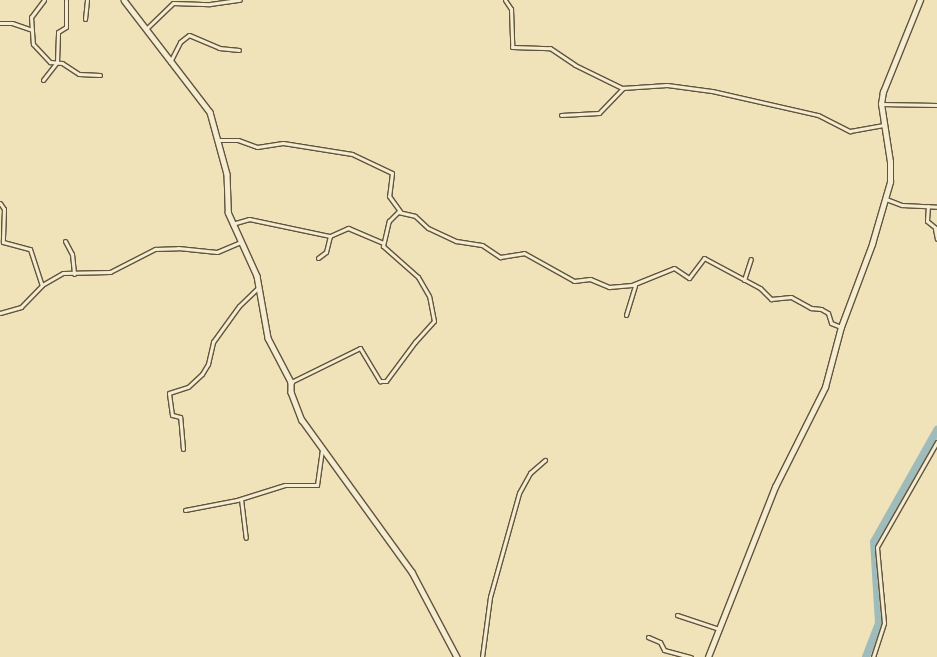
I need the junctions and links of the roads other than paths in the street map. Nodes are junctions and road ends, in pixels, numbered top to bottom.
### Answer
1 (44, 0) edge
2 (66, 0) edge
3 (87, 0) edge
4 (124, 0) edge
5 (240, 0) edge
6 (506, 0) edge
7 (920, 0) edge
8 (85, 19) dead end
9 (0, 23) edge
10 (146, 29) junction
11 (32, 30) junction
12 (239, 50) dead end
13 (57, 62) junction
14 (170, 62) junction
15 (100, 75) dead end
16 (43, 80) dead end
17 (623, 88) junction
18 (881, 104) junction
19 (937, 105) edge
20 (560, 115) dead end
21 (883, 125) junction
22 (219, 140) junction
23 (886, 199) junction
24 (0, 203) edge
25 (928, 206) junction
26 (937, 207) edge
27 (400, 212) junction
28 (232, 224) junction
29 (936, 229) edge
30 (330, 236) junction
31 (937, 239) edge
32 (64, 241) dead end
33 (241, 242) junction
34 (383, 243) junction
35 (318, 258) dead end
36 (751, 259) dead end
37 (74, 274) junction
38 (744, 280) junction
39 (635, 284) junction
40 (42, 285) junction
41 (259, 286) junction
42 (0, 313) edge
43 (626, 316) dead end
44 (841, 327) junction
45 (291, 382) junction
46 (937, 442) edge
47 (183, 449) dead end
48 (322, 451) junction
49 (545, 460) dead end
50 (241, 498) junction
51 (185, 510) dead end
52 (246, 538) dead end
53 (677, 615) dead end
54 (719, 629) junction
55 (648, 637) dead end
56 (457, 657) edge
57 (482, 657) edge
58 (691, 657) edge
59 (708, 657) edge
60 (873, 657) edge

1 - 11 street
2 - 13 street
3 - 8 street
4 - 10 main road
5 - 10 street
6 - 17 street
7 - 18 main road
9 - 11 street
10 - 14 main road
11 - 13 street
12 - 14 street
13 - 15 street
13 - 16 street
14 - 22 main road
17 - 20 street
17 - 21 street
18 - 19 street
18 - 21 main road
21 - 23 main road
22 - 27 street
22 - 28 main road
23 - 25 street
23 - 44 main road
24 - 40 street
25 - 26 street
25 - 29 street
27 - 34 street
27 - 39 street
28 - 30 street
28 - 33 main road
29 - 31 street
30 - 34 street
30 - 35 street
32 - 37 street
33 - 37 street
33 - 41 main road
34 - 45 street
36 - 38 street
37 - 40 street
38 - 39 street
38 - 44 street
39 - 43 street
40 - 42 street
41 - 45 main road
41 - 47 street
44 - 54 main road
45 - 48 main road
46 - 60 street
48 - 50 street
48 - 56 main road
49 - 57 street
50 - 51 street
50 - 52 street
53 - 54 street
54 - 59 main road
55 - 58 street

